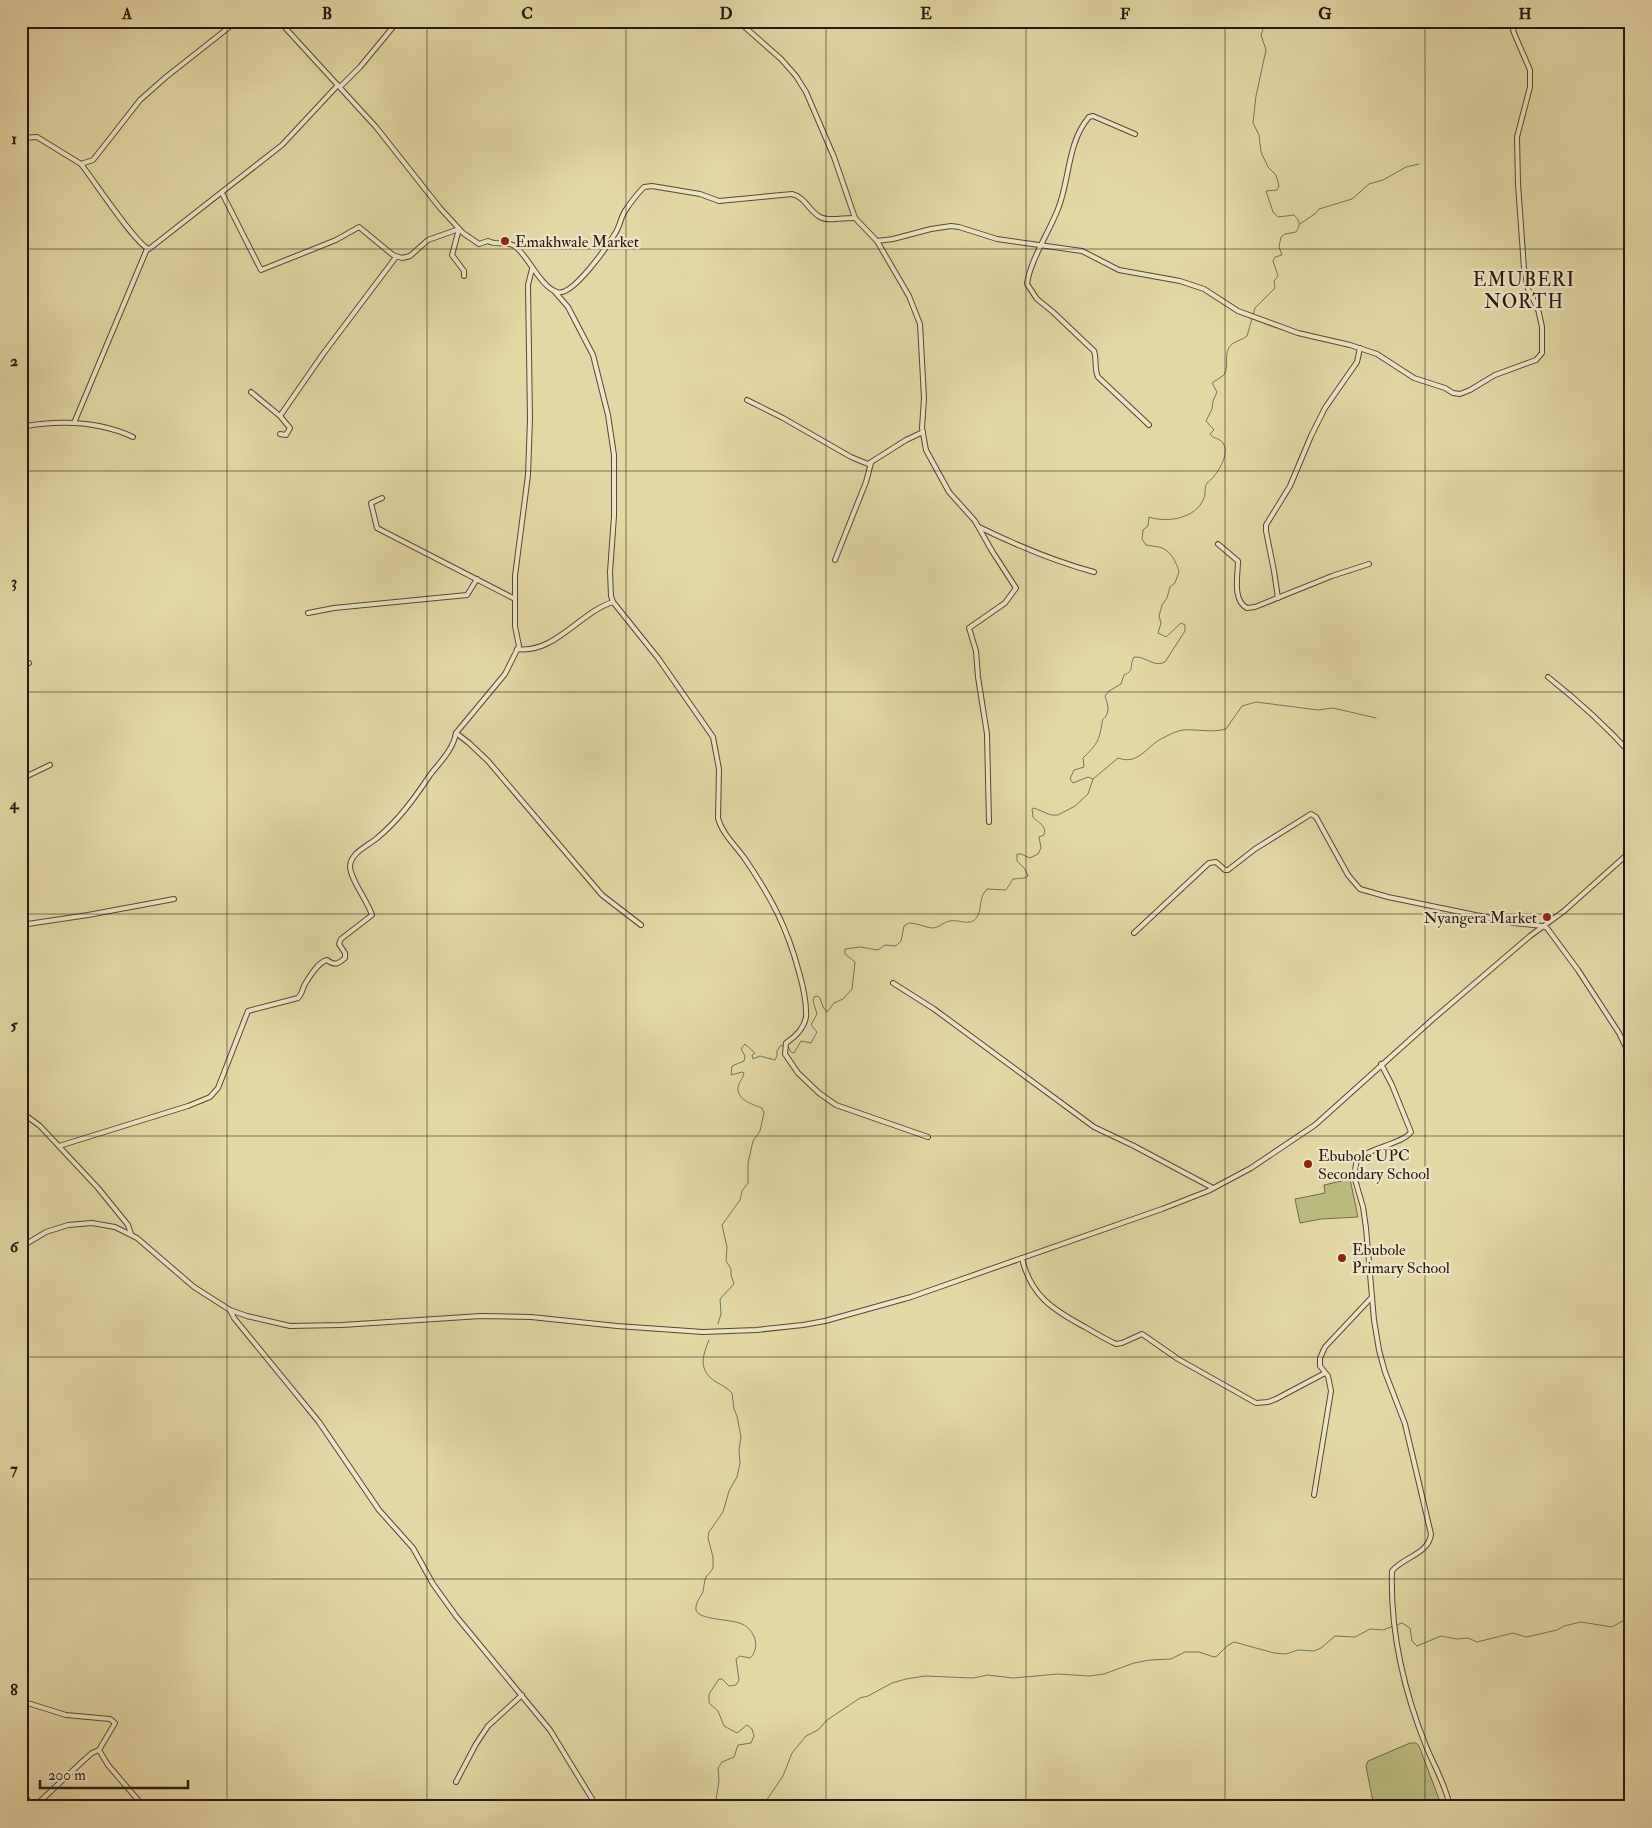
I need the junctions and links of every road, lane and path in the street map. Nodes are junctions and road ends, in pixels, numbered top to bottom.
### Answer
1 (237, 21) edge
2 (279, 21) edge
3 (398, 21) edge
4 (738, 21) edge
5 (1511, 21) edge
6 (339, 86) junction
7 (1135, 134) dead end
8 (21, 138) edge
9 (81, 164) junction
10 (222, 193) junction
11 (855, 218) junction
12 (459, 229) junction
13 (877, 241) junction
14 (1042, 245) junction
15 (147, 249) junction
16 (396, 257) junction
17 (532, 269) junction
18 (464, 276) dead end
19 (554, 291) junction
20 (1360, 348) junction
21 (251, 392) dead end
22 (747, 400) dead end
23 (280, 416) junction
24 (74, 423) junction
25 (1149, 425) dead end
26 (21, 427) edge
27 (922, 432) junction
28 (280, 434) dead end
29 (133, 437) dead end
30 (871, 463) junction
31 (382, 498) dead end
32 (980, 527) junction
33 (1218, 544) dead end
34 (835, 560) dead end
35 (1369, 564) dead end
36 (1094, 572) dead end
37 (477, 579) junction
38 (1278, 598) junction
39 (515, 599) junction
40 (613, 602) junction
41 (308, 613) dead end
42 (517, 649) junction
43 (29, 663) dead end
44 (21, 665) edge
45 (1548, 677) dead end
46 (456, 733) junction
47 (1631, 754) edge
48 (50, 766) dead end
49 (21, 779) edge
50 (989, 822) dead end
51 (1631, 851) edge
52 (174, 899) dead end
53 (21, 925) edge
54 (641, 925) dead end
55 (1542, 926) junction
56 (1134, 933) dead end
57 (893, 983) dead end
58 (1631, 1058) edge
59 (1381, 1064) junction
60 (21, 1112) edge
61 (928, 1137) dead end
62 (59, 1146) junction
63 (1213, 1188) junction
64 (131, 1234) junction
65 (21, 1247) edge
66 (1022, 1258) junction
67 (1372, 1297) junction
68 (230, 1310) junction
69 (1325, 1373) junction
70 (1314, 1495) dead end
71 (522, 1695) junction
72 (21, 1701) edge
73 (99, 1750) junction
74 (456, 1782) dead end
75 (21, 1787) edge
76 (32, 1807) edge
77 (144, 1807) edge
78 (597, 1807) edge
79 (1450, 1807) edge

1 - 9 street
2 - 6 street
3 - 6 street
4 - 11 street
5 - 20 street
6 - 10 street
6 - 12 street
7 - 14 street
8 - 9 street
9 - 15 street
10 - 15 street
10 - 16 street
11 - 13 street
11 - 19 street
12 - 16 street
12 - 17 street
12 - 18 street
13 - 14 street
13 - 27 street
14 - 20 street
14 - 25 street
15 - 24 street
16 - 23 street
17 - 19 street
17 - 39 street
19 - 40 street
20 - 38 street
21 - 23 street
22 - 30 street
23 - 28 street
24 - 26 street
24 - 29 street
27 - 30 street
27 - 32 street
30 - 34 street
31 - 37 street
32 - 36 street
32 - 50 street
33 - 38 street
35 - 38 street
37 - 39 street
37 - 41 street
39 - 42 street
40 - 42 street
40 - 61 street
42 - 46 street
43 - 44 street
45 - 47 street
46 - 54 street
46 - 62 street
48 - 49 street
51 - 55 street
52 - 53 street
55 - 56 street
55 - 58 street
55 - 59 street
57 - 63 street
59 - 63 street
59 - 67 street
60 - 62 street
62 - 64 street
63 - 66 street
64 - 65 street
64 - 68 street
66 - 68 street
66 - 69 street
67 - 69 street
67 - 79 street
68 - 71 street
69 - 70 street
71 - 74 street
71 - 78 street
72 - 73 street
73 - 76 street
73 - 77 street
75 - 76 street

